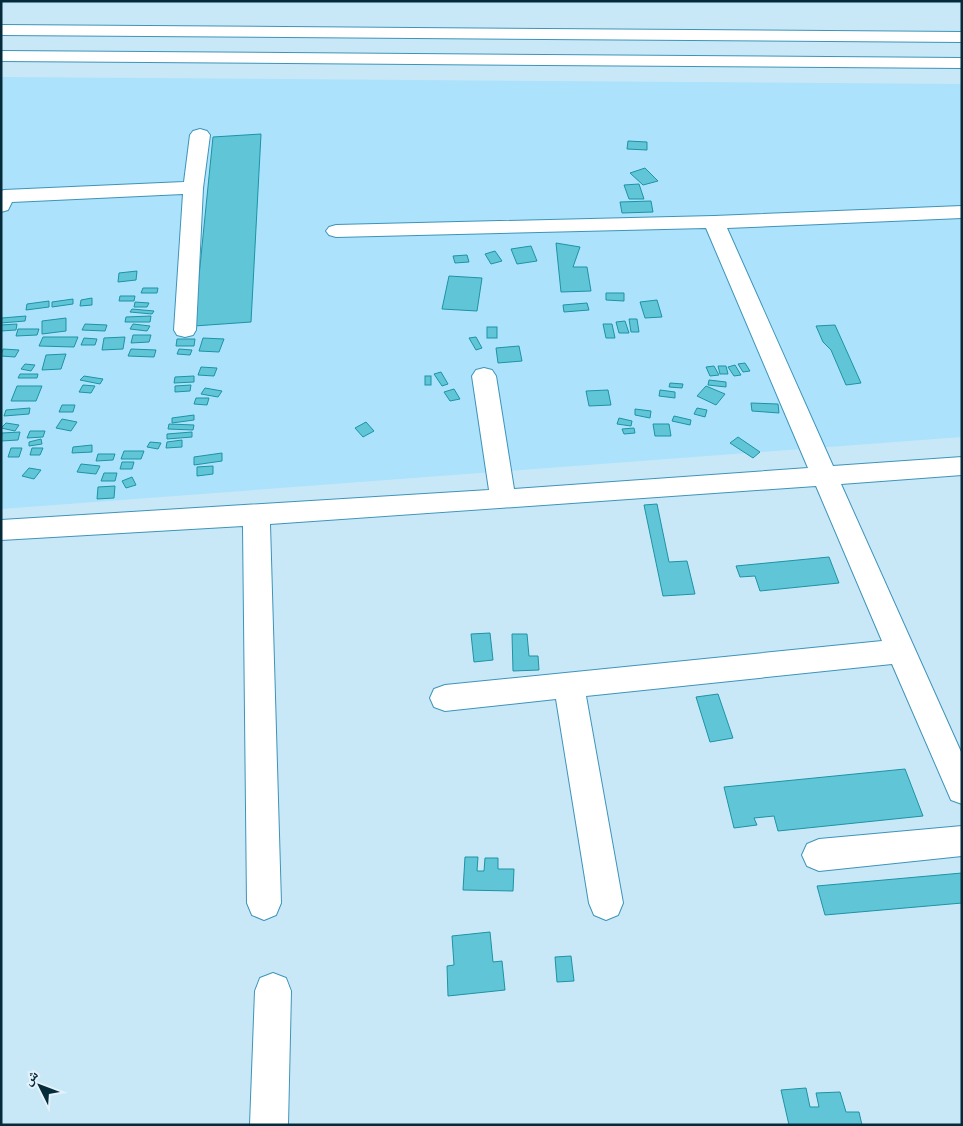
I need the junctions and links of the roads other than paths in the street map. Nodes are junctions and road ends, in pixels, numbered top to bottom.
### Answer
1 (1, 30) edge
2 (962, 37) edge
3 (1, 56) edge
4 (962, 63) edge
5 (200, 135) dead end
6 (193, 188) junction
7 (1, 206) edge
8 (962, 212) edge
9 (714, 222) junction
10 (336, 231) dead end
11 (184, 330) dead end
12 (484, 376) dead end
13 (962, 466) edge
14 (825, 476) junction
15 (503, 499) junction
16 (256, 515) junction
17 (1, 530) edge
18 (901, 651) junction
19 (569, 685) junction
20 (445, 698) dead end
21 (962, 790) edge
22 (962, 841) edge
23 (819, 855) dead end
24 (264, 902) dead end
25 (606, 903) dead end
26 (273, 991) dead end
27 (269, 1125) edge

1 - 2 street
3 - 4 street
5 - 6 street
6 - 7 street
6 - 11 street
8 - 9 street
9 - 10 street
9 - 14 street
12 - 15 street
13 - 14 street
14 - 15 street
14 - 18 street
15 - 16 street
16 - 17 street
16 - 24 street
18 - 19 street
18 - 21 street
19 - 20 street
19 - 25 street
22 - 23 street
26 - 27 street

